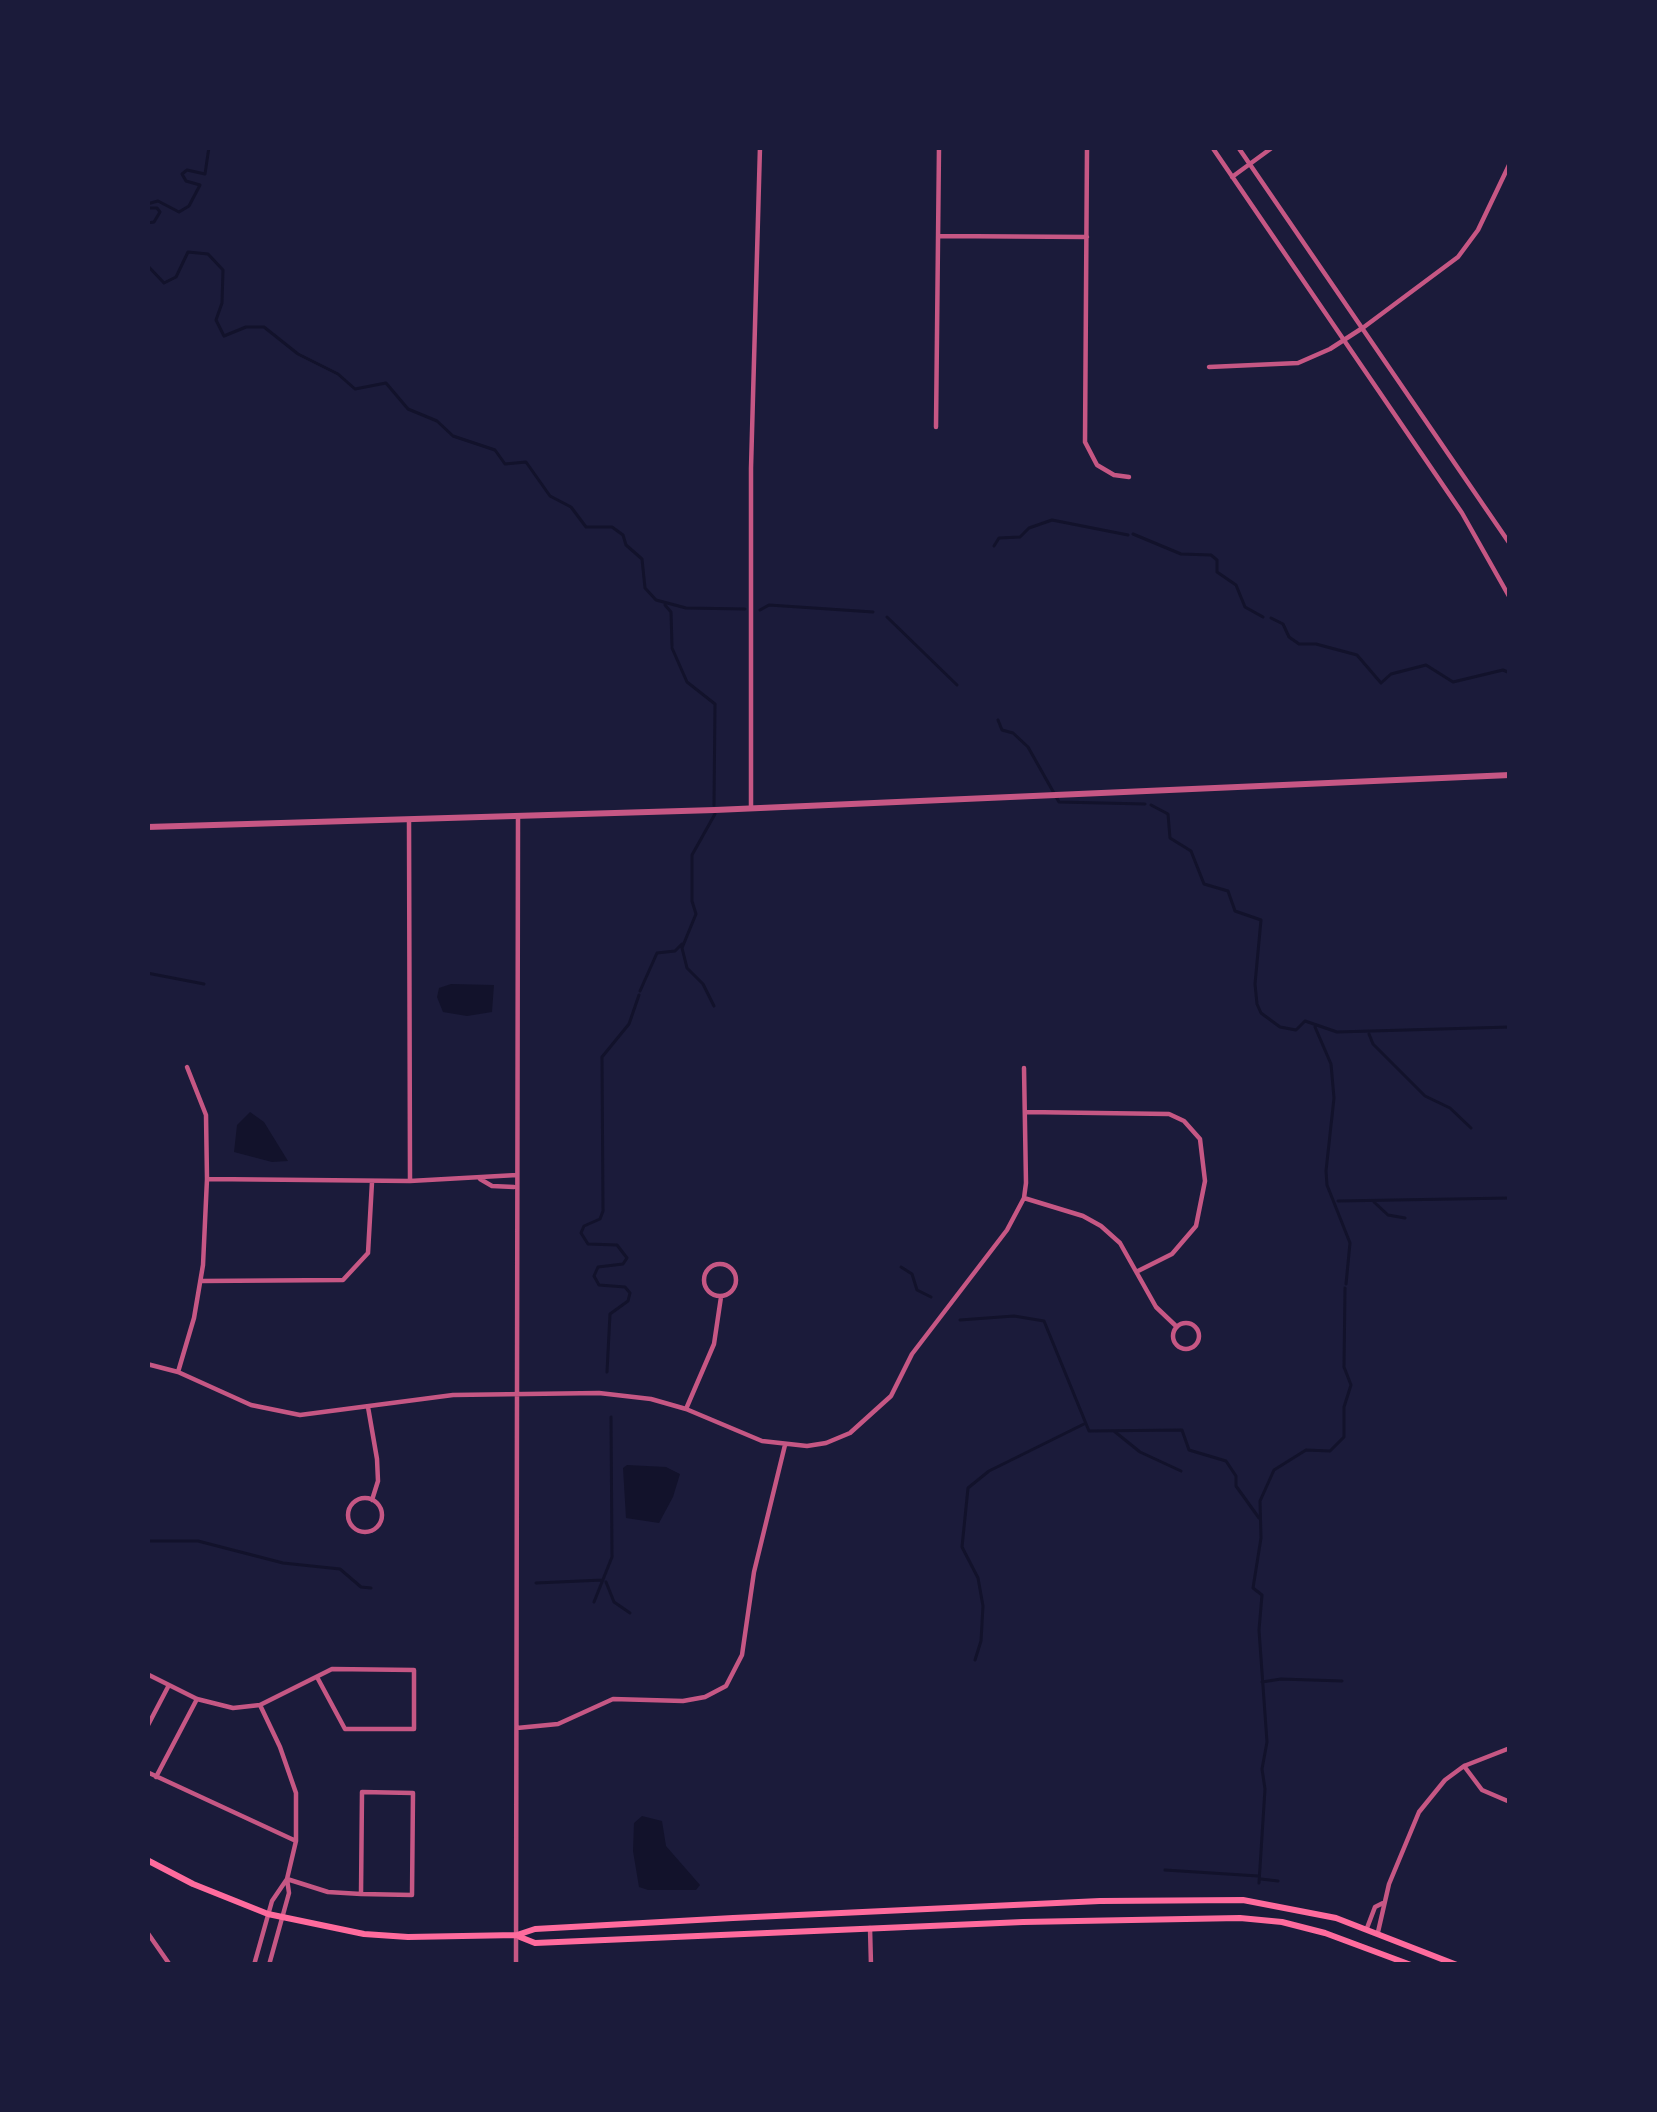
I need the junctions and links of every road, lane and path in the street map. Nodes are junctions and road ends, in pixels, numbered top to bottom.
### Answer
1 (760, 147) edge
2 (938, 147) edge
3 (1087, 147) edge
4 (1211, 147) edge
5 (1238, 147) edge
6 (1273, 147) edge
7 (1250, 164) junction
8 (1510, 164) edge
9 (1232, 177) junction
10 (939, 236) junction
11 (1087, 237) junction
12 (1364, 327) junction
13 (1344, 340) junction
14 (1209, 367) dead end
15 (936, 427) dead end
16 (1129, 477) dead end
17 (1510, 544) edge
18 (1510, 598) edge
19 (1510, 775) edge
20 (751, 808) junction
21 (518, 816) junction
22 (409, 818) junction
23 (147, 827) edge
24 (187, 1067) dead end
25 (1024, 1068) dead end
26 (1026, 1112) junction
27 (517, 1174) junction
28 (480, 1179) junction
29 (207, 1180) junction
30 (410, 1181) junction
31 (372, 1182) junction
32 (517, 1187) junction
33 (1024, 1198) junction
34 (1138, 1271) junction
35 (201, 1281) junction
36 (722, 1297) junction
37 (1177, 1327) junction
38 (147, 1364) edge
39 (178, 1372) junction
40 (516, 1394) junction
41 (368, 1407) junction
42 (686, 1409) junction
43 (784, 1445) junction
44 (372, 1500) junction
45 (147, 1674) edge
46 (317, 1678) junction
47 (169, 1685) junction
48 (197, 1699) junction
49 (260, 1705) junction
50 (147, 1727) edge
51 (516, 1728) junction
52 (1510, 1748) edge
53 (1464, 1766) junction
54 (147, 1772) edge
55 (156, 1777) junction
56 (1510, 1802) edge
57 (296, 1841) junction
58 (147, 1860) edge
59 (287, 1879) junction
60 (362, 1894) junction
61 (1382, 1903) junction
62 (268, 1914) junction
63 (284, 1918) junction
64 (870, 1928) junction
65 (1367, 1928) junction
66 (147, 1932) edge
67 (1378, 1932) junction
68 (517, 1935) junction
69 (170, 1965) edge
70 (254, 1965) edge
71 (268, 1965) edge
72 (516, 1965) edge
73 (871, 1965) edge
74 (1411, 1965) edge
75 (1457, 1965) edge

1 - 20 street
2 - 10 street
3 - 11 street
4 - 9 street
5 - 7 street
6 - 7 street
7 - 9 street
7 - 12 street
8 - 12 street
9 - 13 street
10 - 11 street
10 - 15 street
11 - 16 street
12 - 13 street
12 - 17 street
13 - 14 street
13 - 18 street
19 - 20 street
20 - 21 street
21 - 22 street
21 - 27 street
22 - 23 street
22 - 30 street
24 - 29 street
25 - 26 street
26 - 33 street
26 - 34 street
27 - 28 street
27 - 32 street
28 - 30 street
28 - 32 street
29 - 31 street
29 - 35 street
30 - 31 street
31 - 35 street
32 - 40 street
33 - 34 street
33 - 43 street
34 - 37 street
35 - 39 street
36 - 36 street
36 - 42 street
37 - 37 street
38 - 39 street
39 - 41 street
40 - 41 street
40 - 42 street
40 - 51 street
41 - 44 street
42 - 43 street
43 - 51 street
44 - 44 street
45 - 47 street
46 - 46 street
46 - 49 street
47 - 48 street
47 - 50 street
48 - 49 street
48 - 55 street
49 - 57 street
51 - 68 street
52 - 53 street
53 - 56 street
53 - 61 street
54 - 55 street
55 - 57 street
57 - 59 street
58 - 62 main road
59 - 60 street
59 - 62 street
59 - 63 street
60 - 60 street
61 - 65 street
61 - 67 street
62 - 63 main road
62 - 70 street
63 - 68 main road
63 - 71 street
64 - 68 main road
64 - 73 street
64 - 74 main road
65 - 67 main road
65 - 68 main road
66 - 69 street
67 - 75 main road
68 - 72 street

